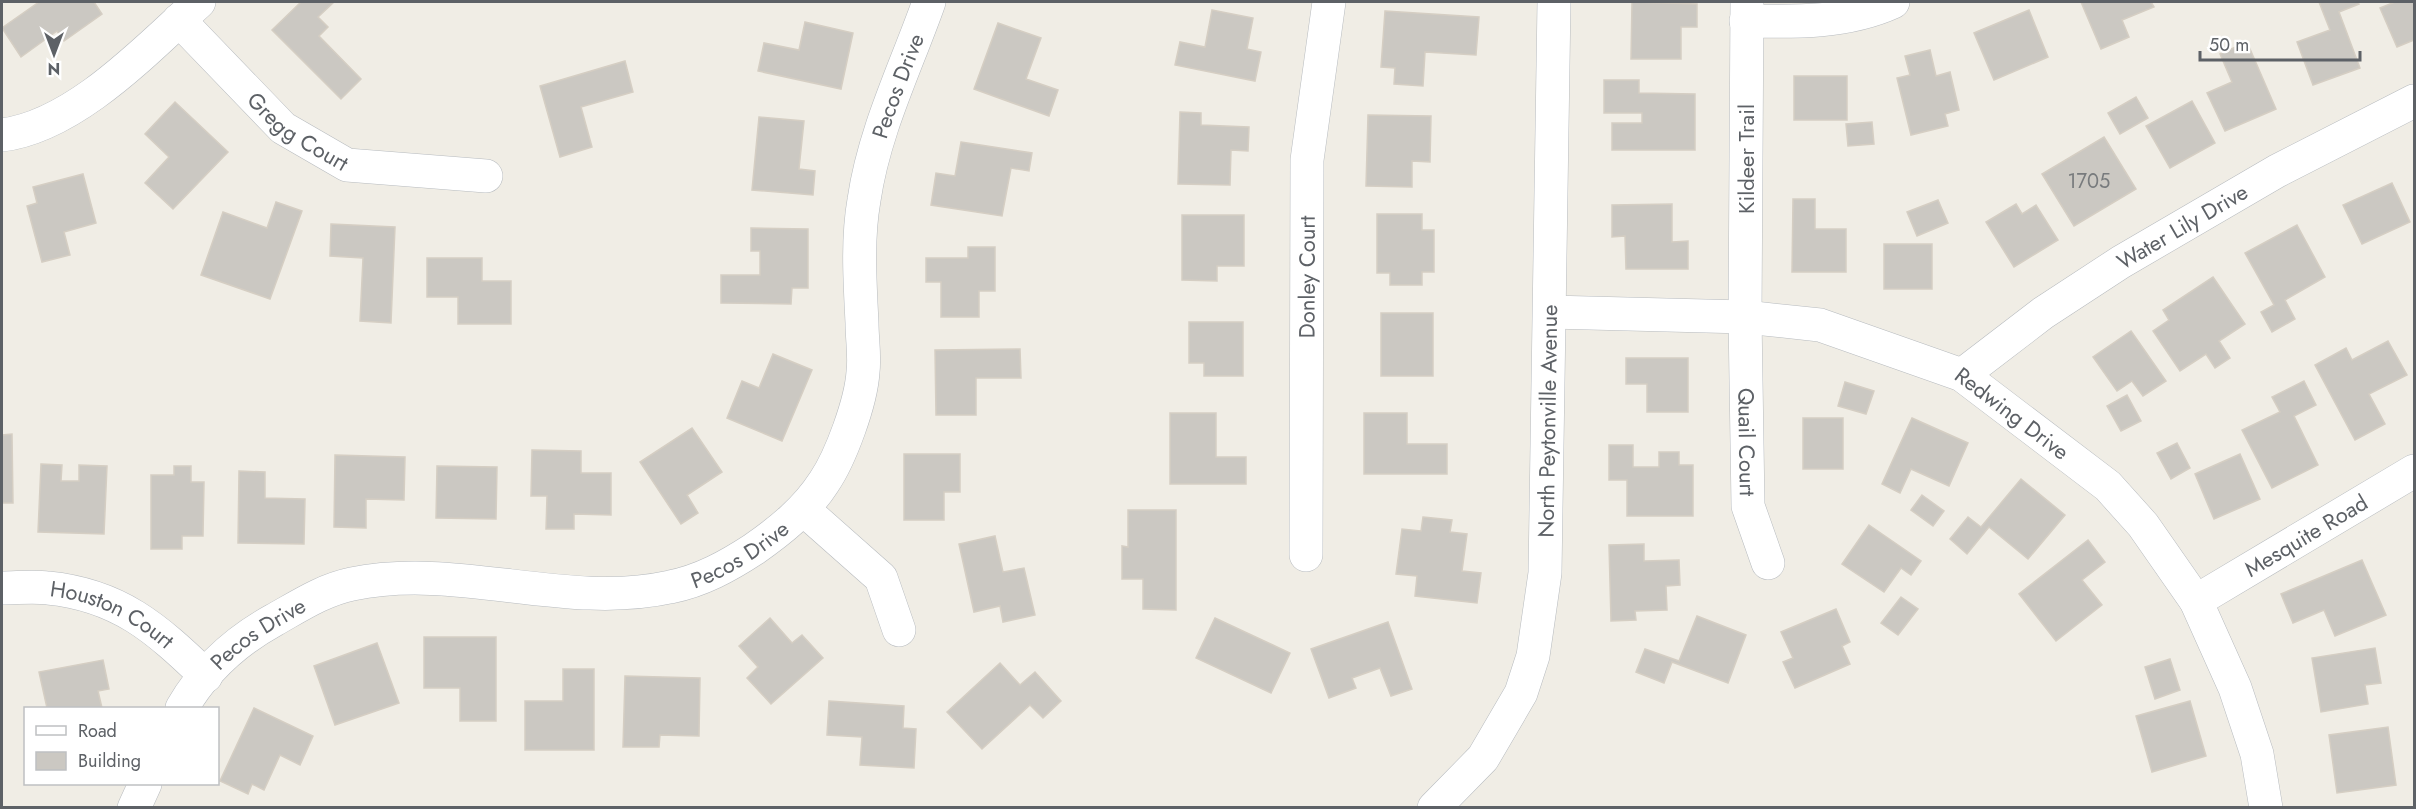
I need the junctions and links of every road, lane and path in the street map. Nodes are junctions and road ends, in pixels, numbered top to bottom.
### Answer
1 (929, 2) edge
2 (1329, 2) edge
3 (1554, 2) edge
4 (1893, 2) edge
5 (189, 11) edge
6 (1747, 11) edge
7 (2415, 101) edge
8 (2, 135) edge
9 (486, 176) dead end
10 (1551, 312) junction
11 (1745, 317) junction
12 (1962, 375) junction
13 (2415, 471) edge
14 (803, 509) junction
15 (1306, 555) dead end
16 (1768, 563) dead end
17 (2, 588) edge
18 (2196, 601) junction
19 (899, 630) dead end
20 (206, 675) junction
21 (183, 707) edge
22 (144, 785) edge
23 (134, 807) edge
24 (1434, 807) edge
25 (2266, 807) edge

1 - 14 street, Pecos Drive
2 - 15 street, Donley Court
3 - 10 street, North Peytonville Avenue
4 - 6 street
5 - 8 street
5 - 9 street, Gregg Court
6 - 11 street, Kildeer Trail
7 - 12 street, Water Lily Drive
10 - 11 street, Redwing Drive
10 - 24 street, North Peytonville Avenue
11 - 12 street, Redwing Drive
11 - 16 street, Quail Court
12 - 18 street, Redwing Drive
13 - 18 street, Mesquite Road
14 - 19 street
14 - 20 street, Pecos Drive
17 - 20 street, Houston Court
18 - 25 street, Redwing Drive
20 - 21 street, Pecos Drive
22 - 23 street

